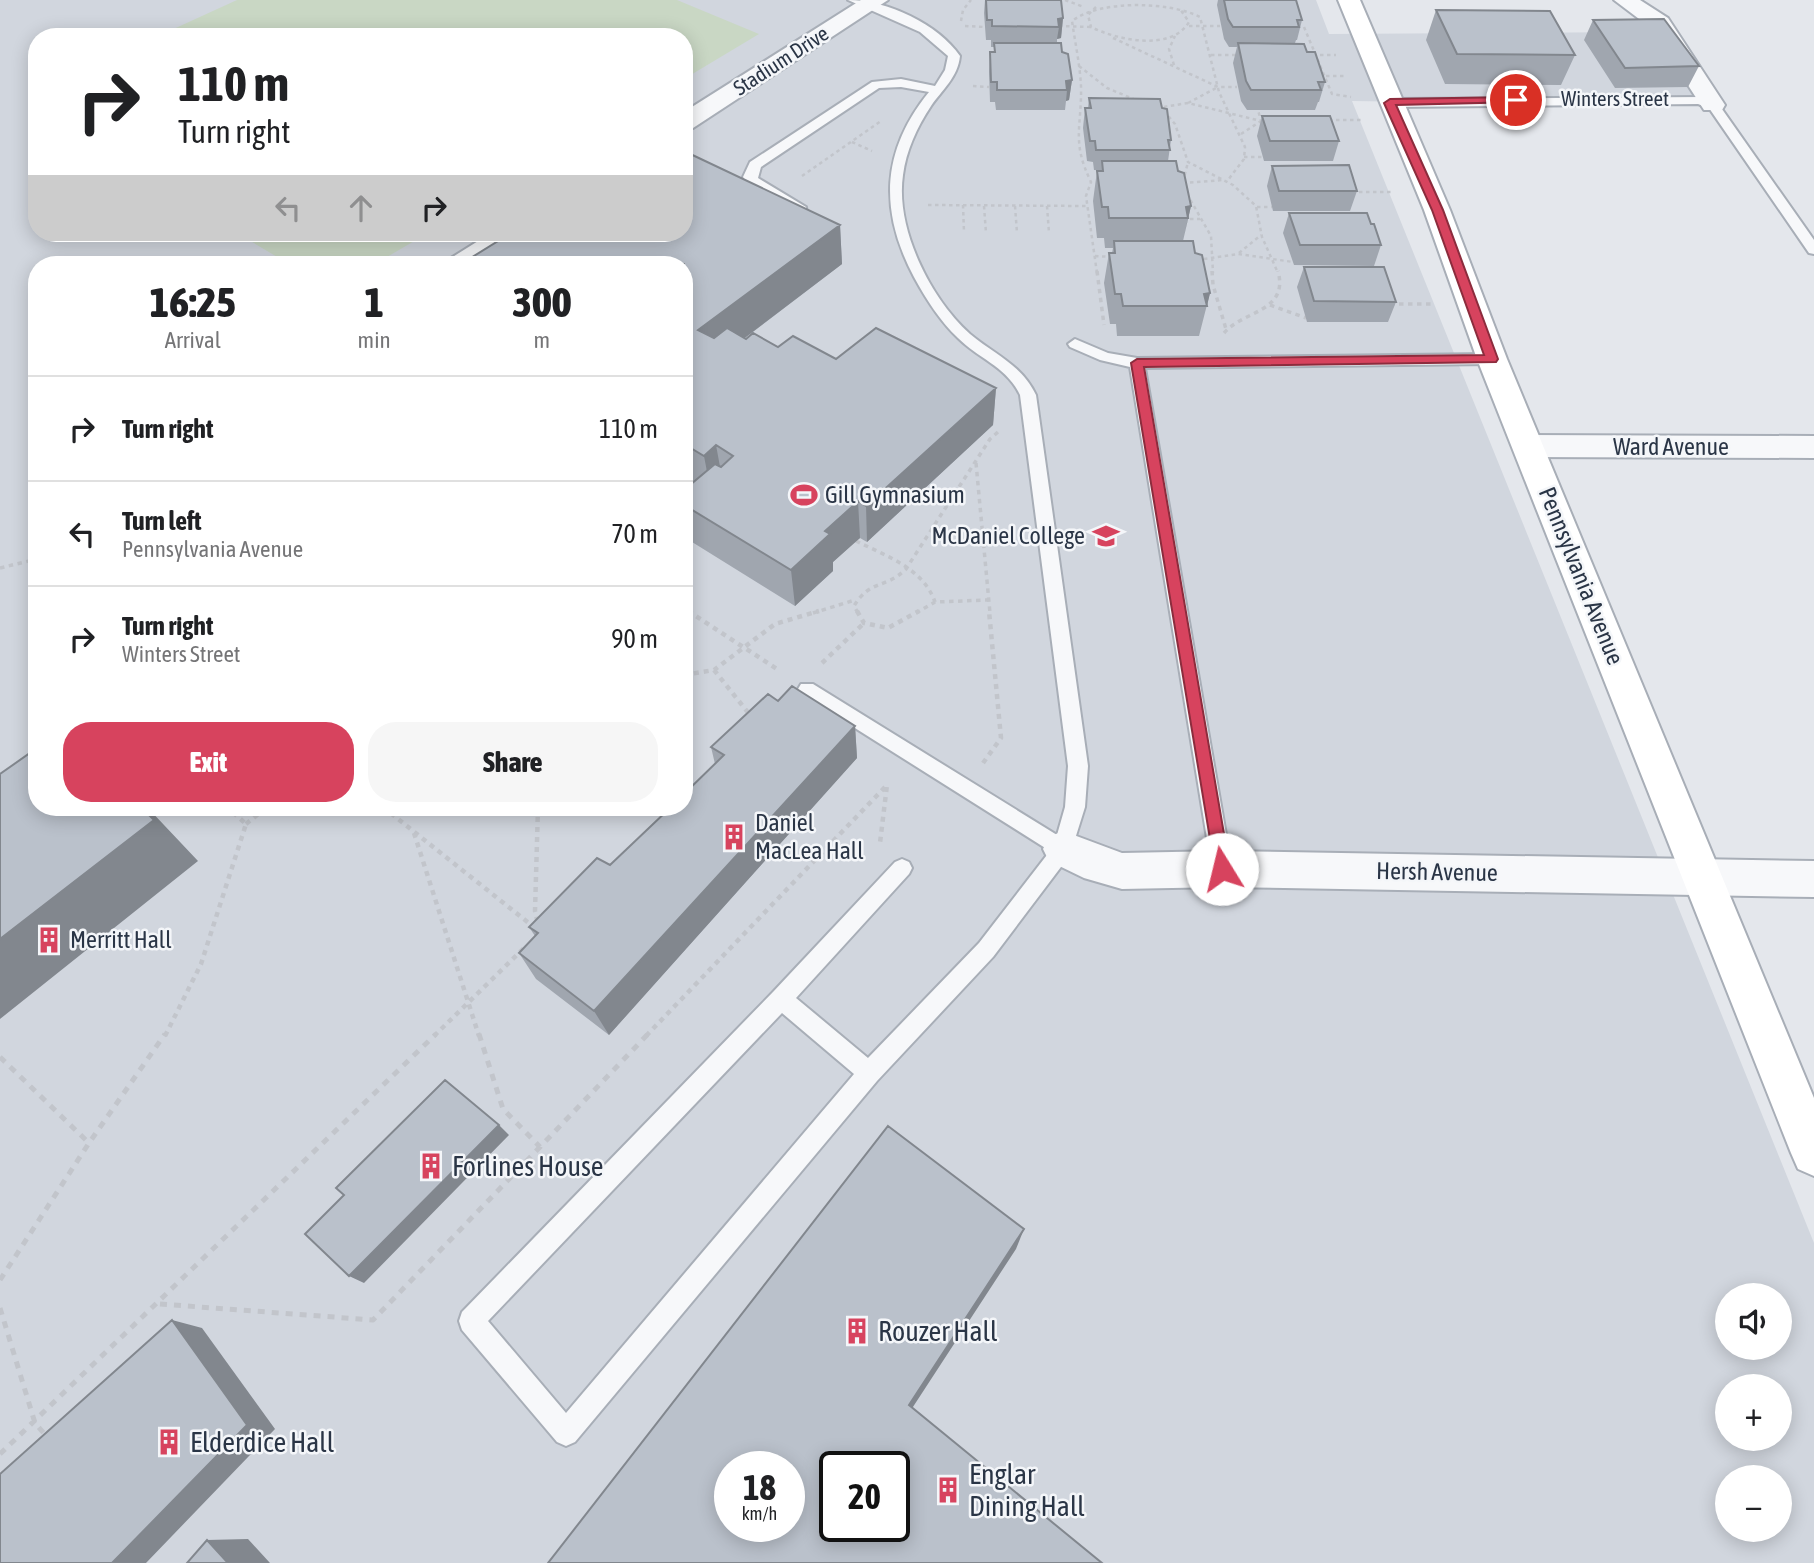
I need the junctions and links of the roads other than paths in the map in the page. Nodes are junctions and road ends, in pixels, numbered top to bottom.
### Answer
1 (1349, 0) edge
2 (1625, 0) edge
3 (866, 2) edge
4 (936, 90) junction
5 (1713, 105) junction
6 (1378, 111) junction
7 (693, 117) edge
8 (788, 230) edge
9 (495, 242) edge
10 (1814, 249) edge
11 (473, 256) edge
12 (1075, 345) dead end
13 (1492, 359) junction
14 (1137, 363) junction
15 (1528, 446) junction
16 (1814, 447) edge
17 (804, 686) road end
18 (1063, 849) junction
19 (902, 868) dead end
20 (1222, 869) junction
21 (1703, 877) junction
22 (1814, 879) edge
23 (781, 999) junction
24 (869, 1073) junction
25 (1814, 1153) edge

1 - 6 main road, Pennsylvania Avenue
2 - 5 street, Winters Street
3 - 4 lane
3 - 7 street, Stadium Drive
4 - 8 lane
4 - 18 lane
5 - 6 lane, Winters Street
5 - 10 lane, Winters Street
6 - 13 main road, Pennsylvania Avenue
9 - 11 street
12 - 14 lane
13 - 14 lane
13 - 15 main road, Pennsylvania Avenue
14 - 20 lane
15 - 16 street, Ward Avenue
15 - 21 main road, Pennsylvania Avenue
17 - 18 lane
18 - 20 street, Hersh Avenue
18 - 24 lane
19 - 23 lane
20 - 21 street, Hersh Avenue
21 - 22 street, Hersh Avenue
21 - 25 main road, Pennsylvania Avenue
23 - 24 lane
23 - 24 lane

